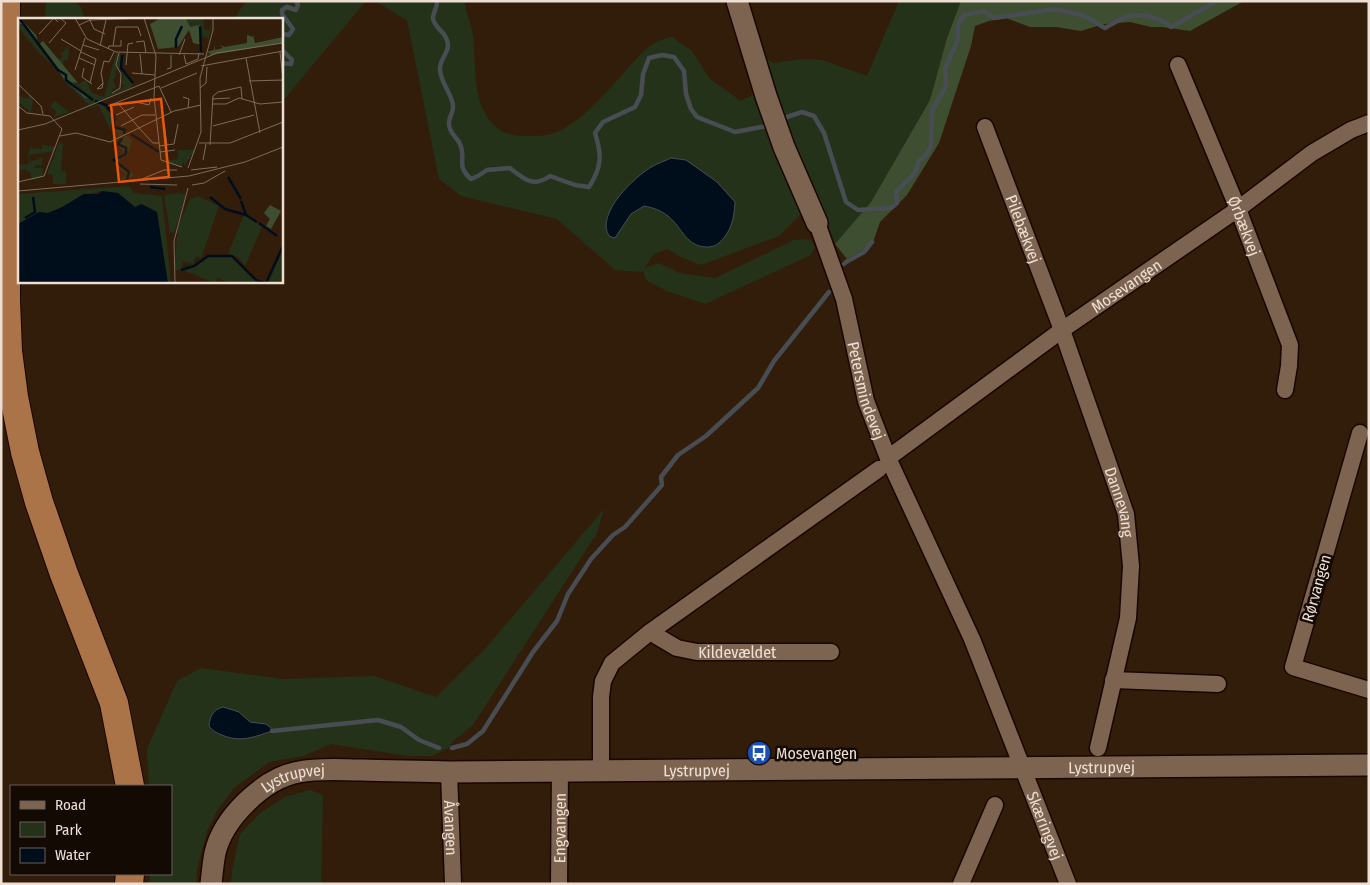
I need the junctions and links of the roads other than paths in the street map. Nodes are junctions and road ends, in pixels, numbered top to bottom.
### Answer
1 (6, 1) edge
2 (737, 1) edge
3 (1178, 65) dead end
4 (1369, 123) edge
5 (985, 127) dead end
6 (1238, 209) junction
7 (817, 224) joint
8 (1062, 330) junction
9 (1284, 390) dead end
10 (1360, 433) dead end
11 (883, 464) junction
12 (650, 632) junction
13 (831, 652) dead end
14 (1113, 680) junction
15 (1218, 684) dead end
16 (1369, 690) edge
17 (1098, 748) dead end
18 (1369, 765) edge
19 (1024, 768) junction
20 (560, 771) junction
21 (601, 771) junction
22 (449, 772) junction
23 (130, 785) edge
24 (995, 805) dead end
25 (211, 884) edge
26 (453, 884) edge
27 (559, 884) edge
28 (961, 884) edge
29 (1068, 884) edge

1 - 23 highway
2 - 7 street, Petersmindevej
3 - 6 street, Ørbækvej
4 - 6 street, Mosevangen
5 - 8 street, Pilebækvej
6 - 8 street, Mosevangen
6 - 9 street, Ørbækvej
7 - 11 street, Petersmindevej
8 - 11 street, Mosevangen
8 - 14 street, Dannevang
10 - 16 street, Rørvangen
11 - 12 street, Mosevangen
11 - 19 street, Petersmindevej
12 - 13 street, Kildevældet
12 - 21 street, Mosevangen
14 - 15 street
14 - 17 street, Dannevang
18 - 19 street, Lystrupvej
19 - 21 street, Lystrupvej
19 - 29 street, Skæringvej
20 - 21 street, Lystrupvej
20 - 22 street, Lystrupvej
20 - 27 street, Engvangen
22 - 25 street, Lystrupvej
22 - 26 street, Åvangen
24 - 28 street

